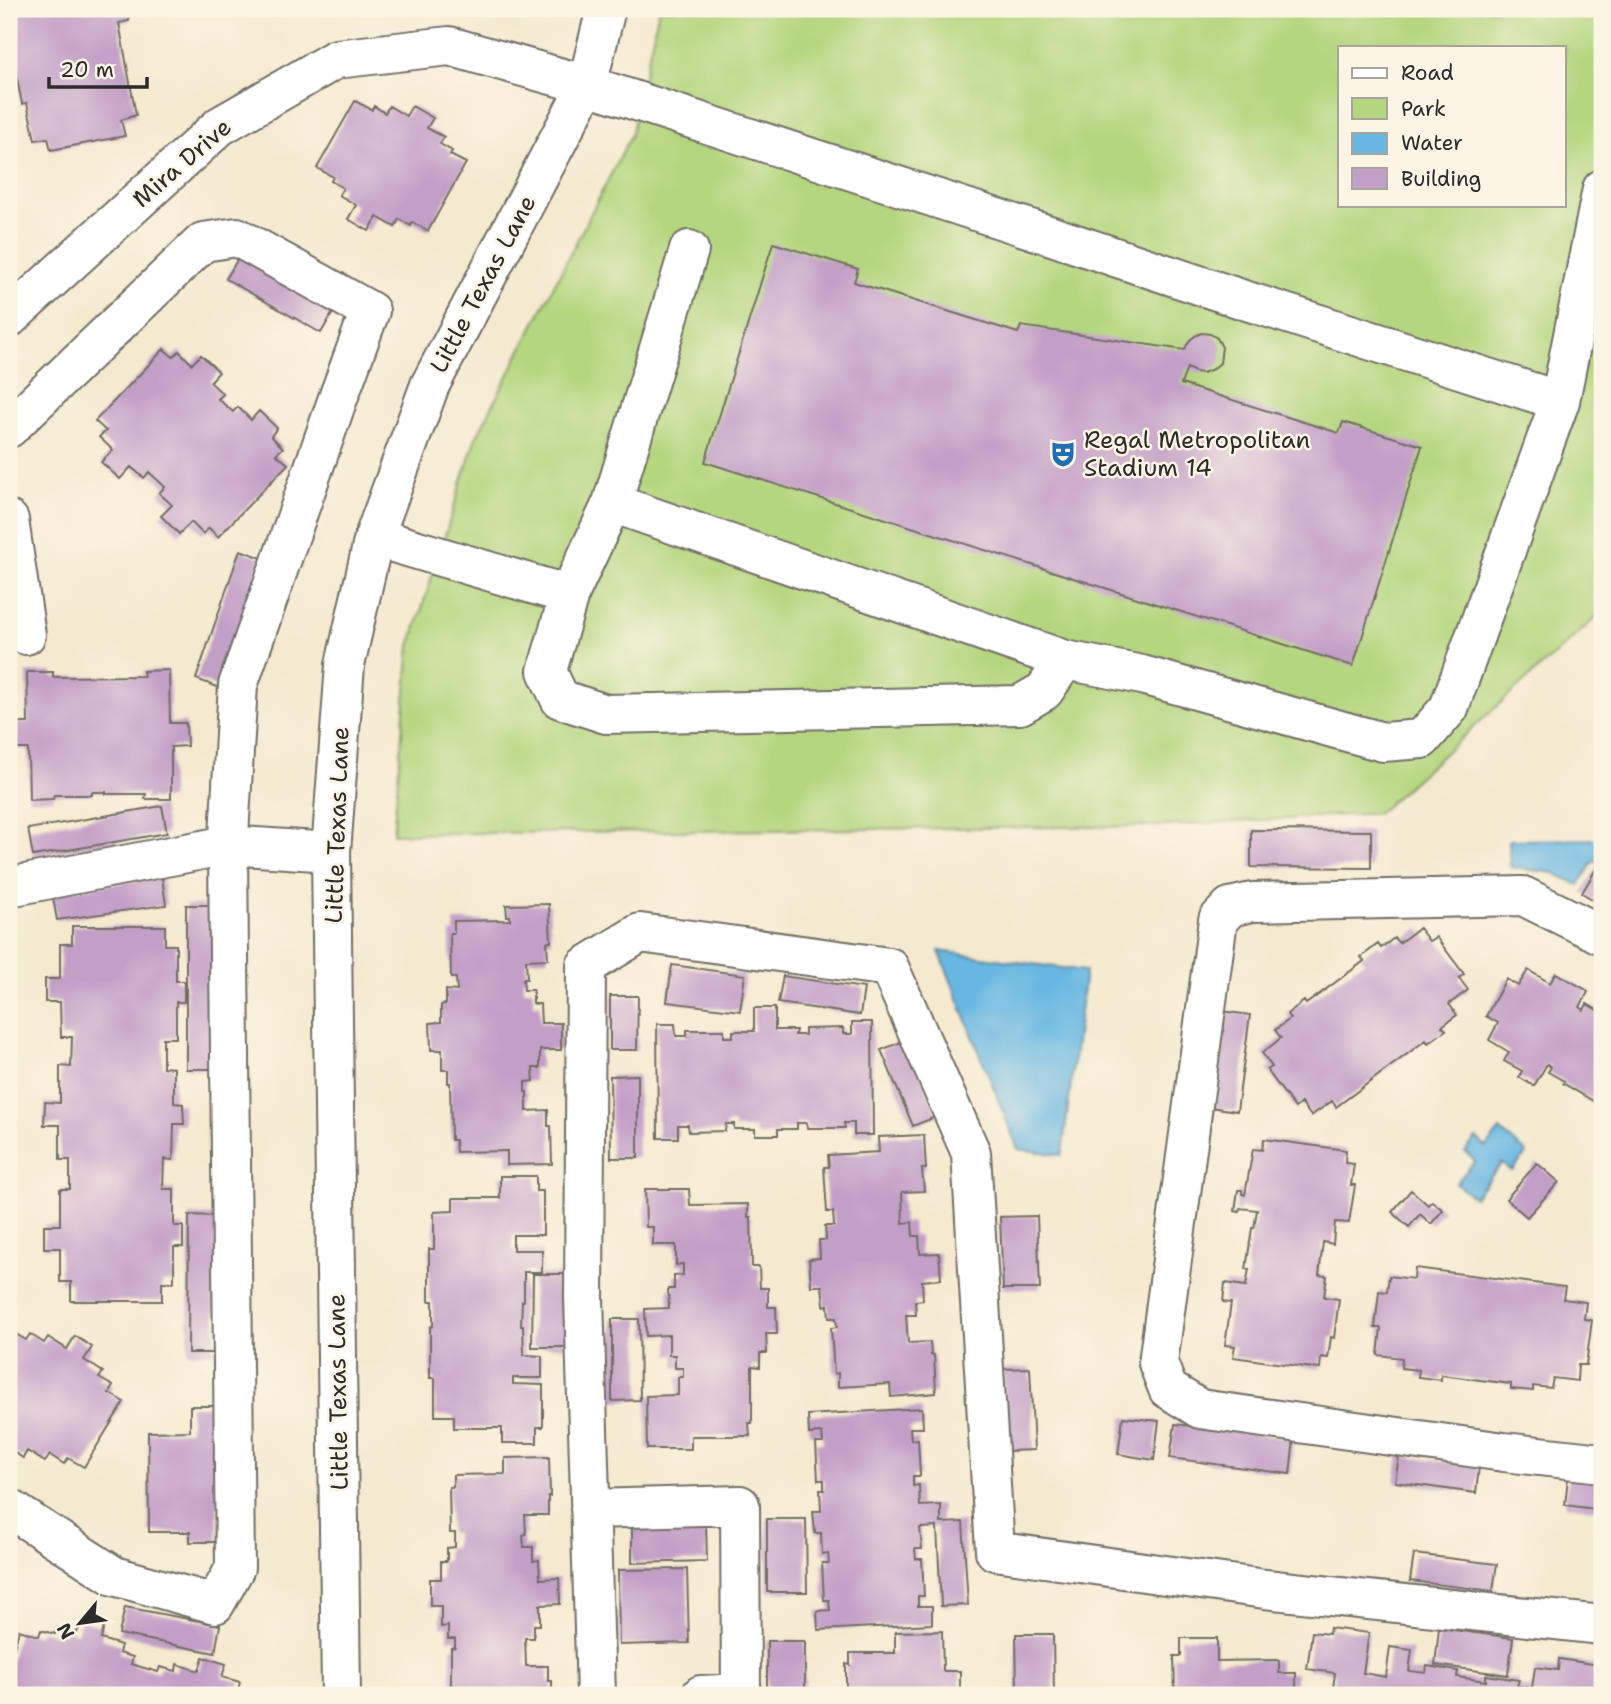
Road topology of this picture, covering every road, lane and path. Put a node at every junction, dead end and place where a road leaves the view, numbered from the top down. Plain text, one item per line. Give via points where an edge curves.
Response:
1 (606, 9) edge
2 (587, 85) junction
3 (1602, 189) edge
4 (689, 250) dead end
5 (9, 318) edge
6 (1560, 401) junction
7 (9, 428) edge
8 (612, 503) junction
9 (9, 520) edge
10 (374, 537) junction
11 (569, 595) junction
12 (26, 635) dead end
13 (1065, 660) junction
14 (228, 845) junction
15 (331, 852) junction
16 (9, 887) edge
17 (1602, 935) edge
18 (1602, 1463) edge
19 (9, 1508) edge
20 (590, 1509) junction
21 (1602, 1625) edge
22 (341, 1695) edge
23 (596, 1695) edge
24 (701, 1695) edge

1 - 2 street, Little Texas Lane
2 - 5 street, Mira Drive via 449,46 336,60 220,126
2 - 6 street, Mira Drive
2 - 10 street, Little Texas Lane via 430,385
3 - 6 street
4 - 8 street
6 - 13 street via 1449,708 1422,739 1383,742 1142,675
7 - 14 street via 203,242 237,237 370,311 238,685
8 - 11 street
8 - 13 street
9 - 12 street
10 - 11 street
10 - 15 street, Little Texas Lane via 345,665
11 - 13 street via 547,671 560,699 606,714 1020,705 1044,691
14 - 15 street
14 - 16 street
14 - 19 street via 235,1568 215,1604 114,1576
15 - 22 street, Little Texas Lane
17 - 18 street via 1523,896 1252,902 1230,907 1218,919 1158,1363 1168,1389 1200,1409
20 - 21 street via 583,1298 586,966 640,933 888,967 971,1153 995,1551 1265,1589
20 - 23 street
20 - 24 street via 740,1504 741,1693

